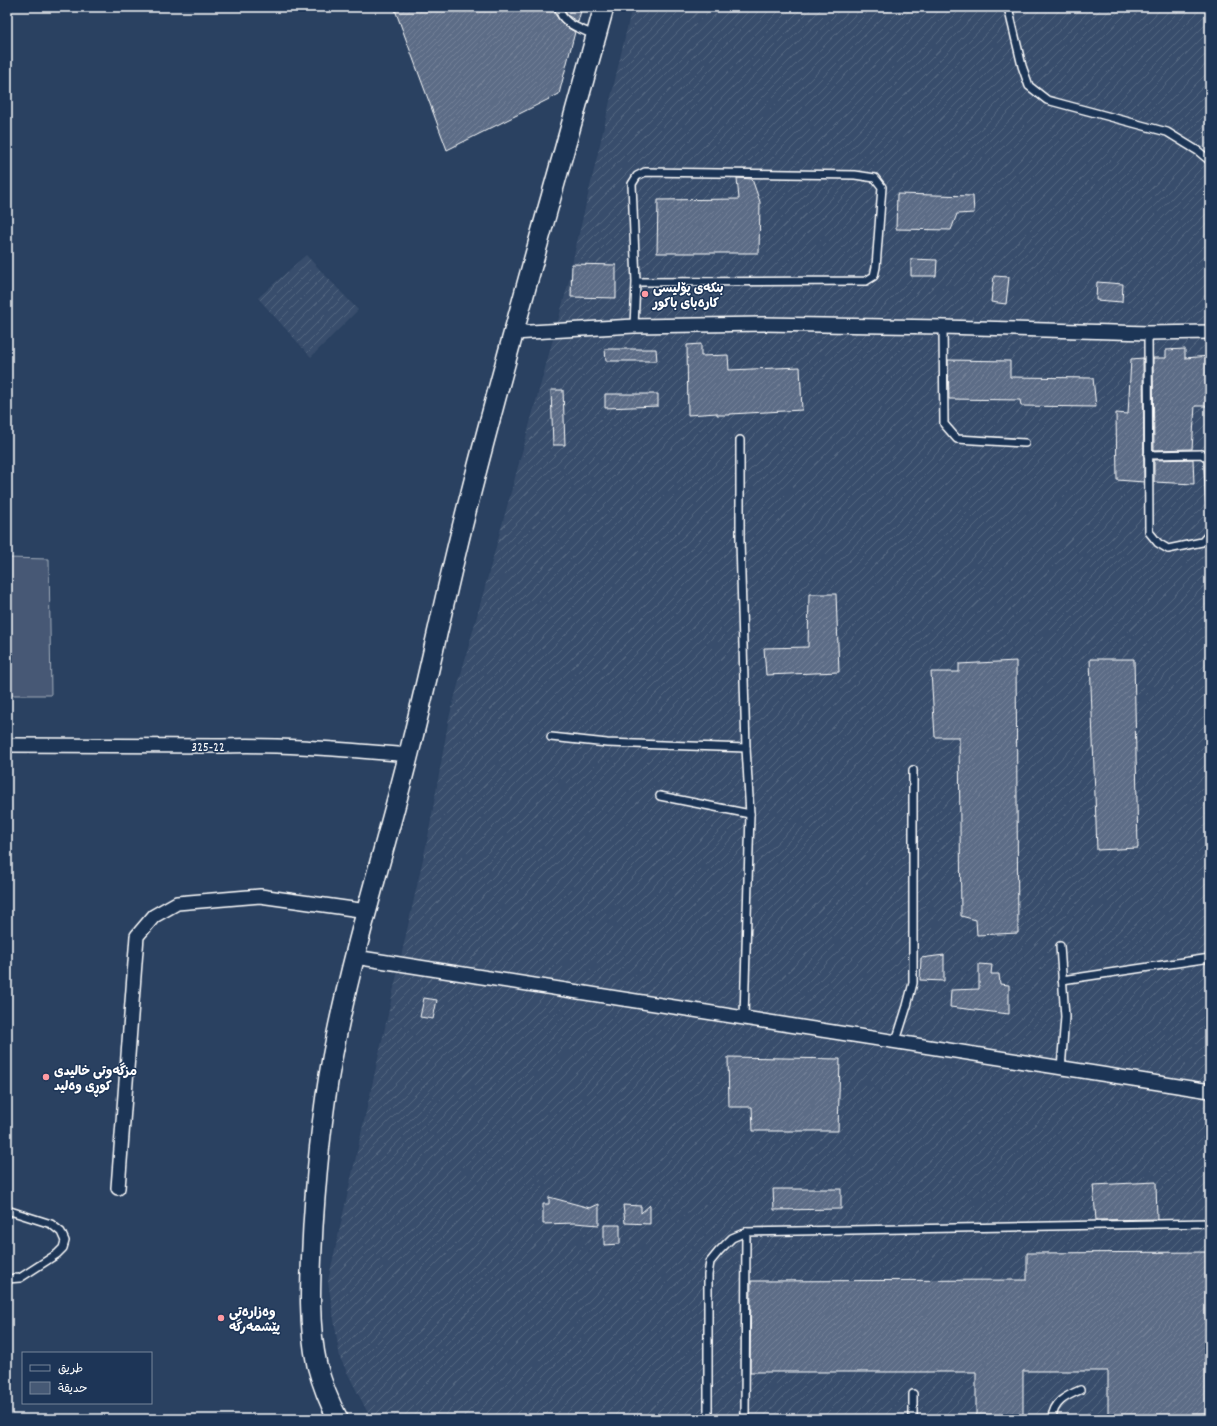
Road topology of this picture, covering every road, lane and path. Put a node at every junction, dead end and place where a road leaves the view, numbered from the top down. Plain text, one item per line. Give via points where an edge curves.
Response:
1 (559, 7) edge
2 (604, 7) edge
3 (1008, 7) edge
4 (596, 36) junction
5 (1210, 161) edge
6 (636, 282) junction
7 (634, 326) junction
8 (943, 327) junction
9 (1210, 332) edge
10 (513, 333) junction
11 (1148, 333) junction
12 (740, 440) dead end
13 (1026, 443) dead end
14 (1148, 455) junction
15 (1210, 500) edge
16 (1210, 533) edge
17 (551, 737) dead end
18 (7, 745) edge
19 (746, 748) junction
20 (409, 755) junction
21 (913, 770) dead end
22 (660, 796) dead end
23 (750, 814) junction
24 (367, 911) junction
25 (1060, 946) dead end
26 (355, 957) junction
27 (1210, 958) edge
28 (1062, 980) junction
29 (744, 1017) junction
30 (896, 1041) junction
31 (1061, 1069) junction
32 (1210, 1091) edge
33 (118, 1188) dead end
34 (7, 1210) edge
35 (1210, 1223) edge
36 (746, 1232) junction
37 (7, 1279) edge
38 (1080, 1390) dead end
39 (913, 1394) dead end
40 (338, 1419) edge
41 (708, 1419) edge
42 (745, 1419) edge
43 (913, 1419) edge
44 (1052, 1419) edge

1 - 4 lane via 562,16 569,23
2 - 4 street
3 - 5 lane via 1029,86 1047,100 1167,132
4 - 10 street
6 - 6 lane via 632,184 637,176 645,172 855,175 875,178 882,187 876,266 874,276 866,281
6 - 7 lane
7 - 8 street via 763,324
7 - 10 street
8 - 11 street
8 - 13 lane via 944,424 957,439
9 - 11 street
10 - 20 street via 458,541
11 - 14 lane
12 - 19 lane
14 - 15 lane via 1205,455 1208,459
14 - 16 lane via 1149,532 1158,543 1168,549 1202,542
17 - 19 lane via 607,743
18 - 20 street, 325-22 via 257,745
19 - 23 lane
20 - 24 street
21 - 30 lane via 913,983
22 - 23 lane
23 - 29 lane
24 - 26 street
24 - 33 street via 260,896 177,903 154,916 137,936
25 - 28 lane
26 - 29 street
26 - 40 street via 335,1040 328,1083 312,1246 313,1344 323,1384
27 - 28 lane
28 - 31 lane via 1065,1017
29 - 30 street
30 - 31 street
31 - 32 street
34 - 37 lane via 51,1224 61,1232 65,1241 57,1254 20,1278
35 - 36 lane
36 - 41 lane via 732,1238 710,1262
36 - 42 lane
38 - 44 lane via 1063,1398 1057,1404
39 - 43 lane

